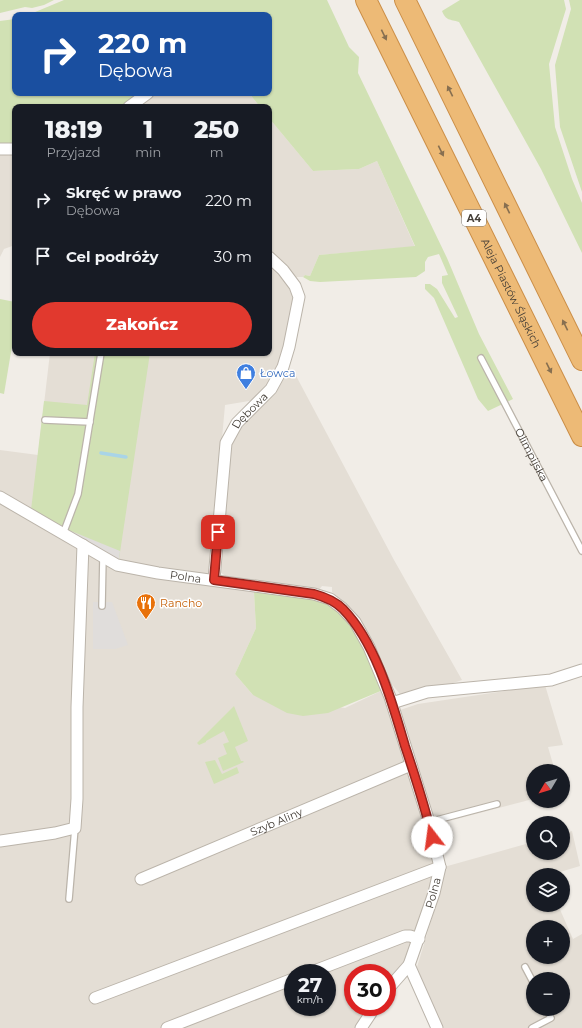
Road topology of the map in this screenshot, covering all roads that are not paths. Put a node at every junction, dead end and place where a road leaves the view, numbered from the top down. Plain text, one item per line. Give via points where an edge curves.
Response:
1 (366, 0) edge
2 (405, 0) edge
3 (144, 96) edge
4 (133, 104) edge
5 (0, 149) edge
6 (12, 149) edge
7 (272, 259) edge
8 (101, 356) edge
9 (481, 358) dead end
10 (582, 360) edge
11 (45, 420) dead end
12 (90, 422) junction
13 (582, 436) edge
14 (0, 497) edge
15 (64, 534) junction
16 (83, 545) junction
17 (582, 551) edge
18 (103, 556) junction
19 (214, 580) junction
20 (102, 606) dead end
21 (582, 670) edge
22 (392, 703) junction
23 (412, 765) junction
24 (497, 804) dead end
25 (429, 822) junction
26 (75, 828) junction
27 (0, 841) edge
28 (440, 867) junction
29 (141, 879) dead end
30 (69, 899) dead end
31 (419, 939) junction
32 (332, 964) edge
33 (409, 965) junction
34 (525, 967) dead end
35 (528, 972) edge
36 (396, 980) edge
37 (284, 982) edge
38 (95, 998) dead end
39 (369, 1016) edge
40 (550, 1016) edge
41 (167, 1028) edge
42 (361, 1028) edge
43 (437, 1028) edge
44 (532, 1028) edge

1 -> 13 highway, Aleja Piastów Śląskich / A4
10 -> 2 highway
3 - 4 street
5 - 6 street
7 - 19 street, Dębowa via 291,281 299,297 283,367 271,389 237,423 226,443
8 - 12 lane
9 - 17 lane, Olimpijska
11 - 12 lane
12 - 15 lane via 78,494
14 - 15 street, Polna
15 - 16 street, Polna
16 - 18 street, Polna
16 - 26 street
18 - 19 street, Polna via 117,565
18 - 20 lane
19 - 22 street, Polna via 330,598 355,622
21 - 22 street via 551,680 427,692
22 - 23 street, Polna
23 - 25 street, Polna
23 - 29 street, Szyb Aliny
24 - 25 lane
25 - 28 street, Polna
26 - 27 street
26 - 30 lane
28 - 31 street, Polna
28 - 38 street
31 - 32 street via 405,936
31 - 33 street, Polna
33 - 36 street
33 - 43 street
34 - 35 lane
37 - 41 street
39 - 42 street
40 - 44 lane via 551,1018

